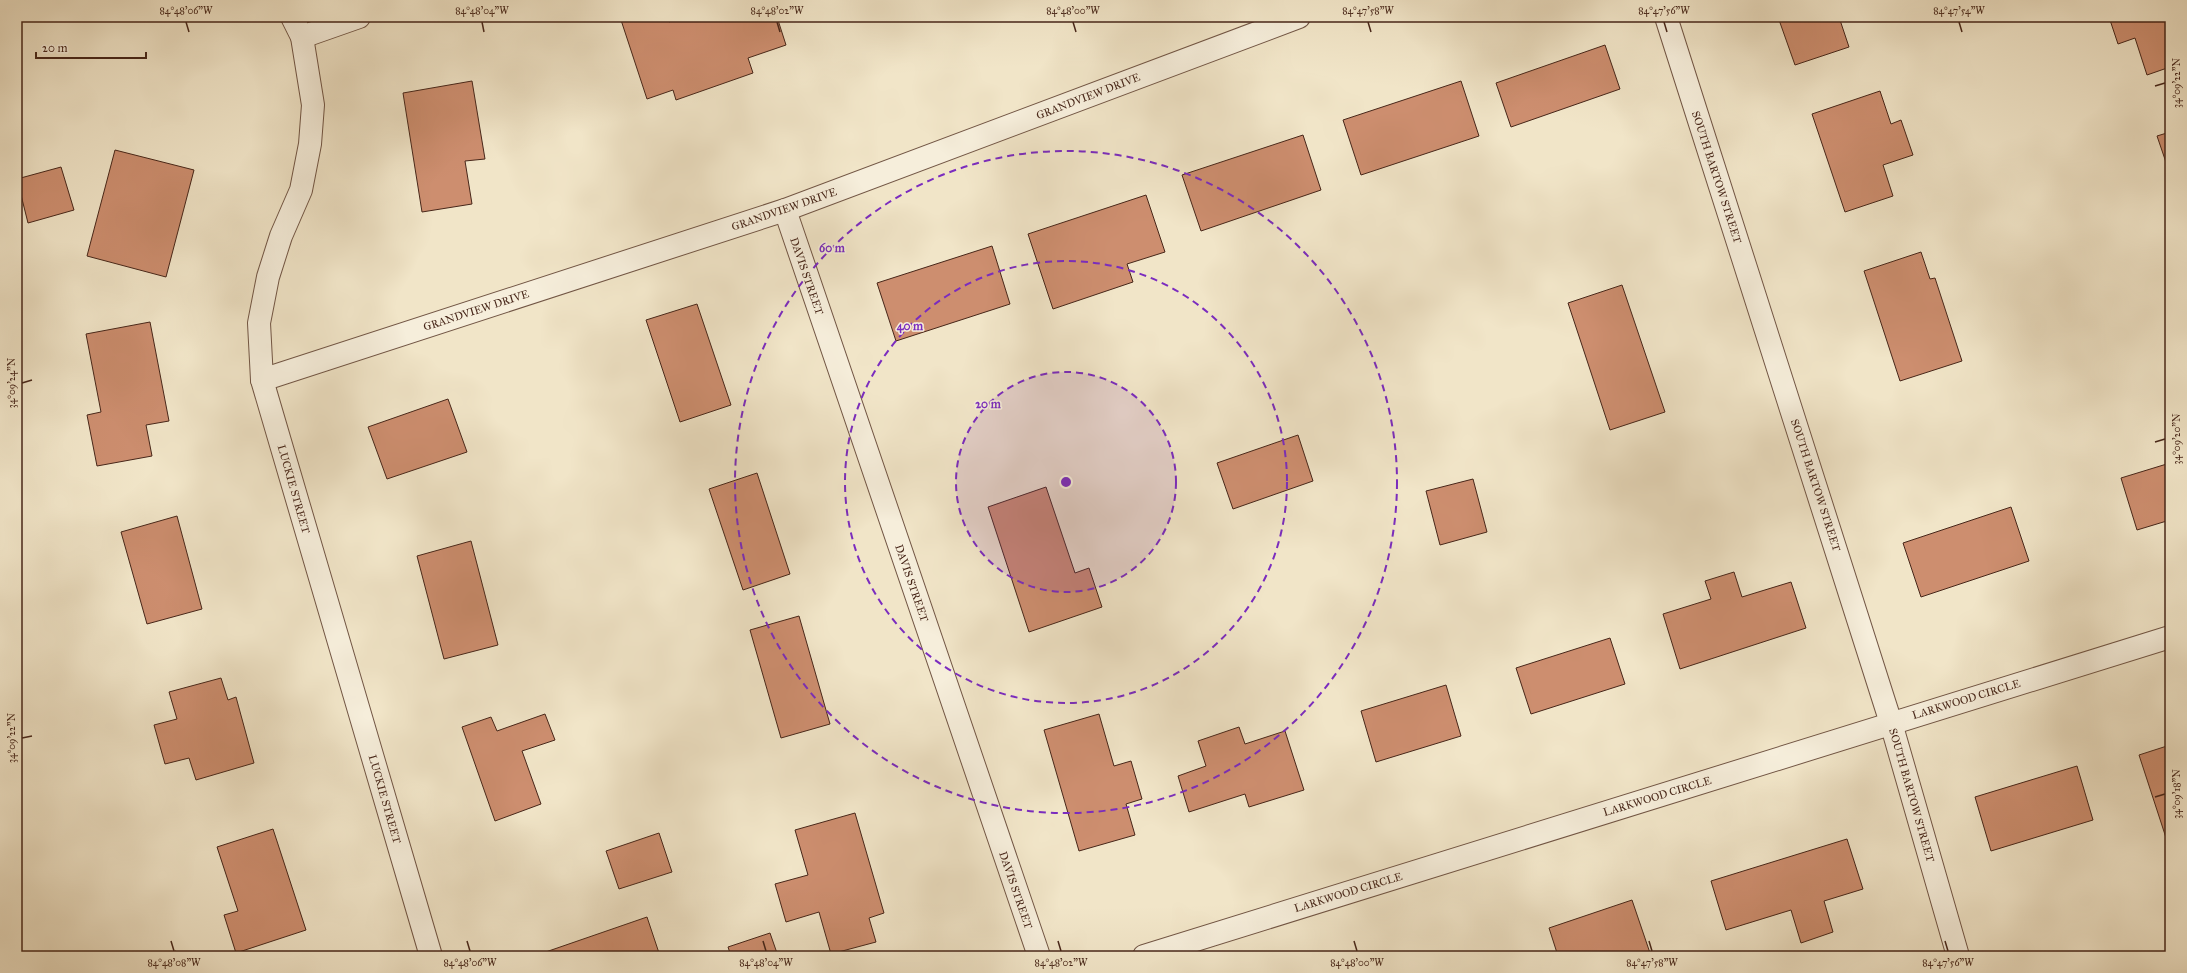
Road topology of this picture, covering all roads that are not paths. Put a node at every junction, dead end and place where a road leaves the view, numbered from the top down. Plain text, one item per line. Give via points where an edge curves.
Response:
1 (292, 17) edge
2 (359, 17) edge
3 (1299, 17) edge
4 (1666, 17) edge
5 (302, 37) junction
6 (785, 210) junction
7 (262, 380) junction
8 (2170, 637) edge
9 (1891, 722) junction
10 (432, 956) edge
11 (1039, 956) edge
12 (1144, 956) edge
13 (1958, 956) edge

1 - 5 street, LUCKIE STREET
2 - 5 street
3 - 6 street, GRANDVIEW DRIVE
4 - 9 street, SOUTH BARTOW STREET
5 - 7 street, LUCKIE STREET via 313,105 310,144 301,190 281,236 268,277 259,323
6 - 7 street, GRANDVIEW DRIVE
6 - 11 street, DAVIS STREET
7 - 10 street, LUCKIE STREET
8 - 9 street, LARKWOOD CIRCLE
9 - 12 street, LARKWOOD CIRCLE
9 - 13 street, SOUTH BARTOW STREET

